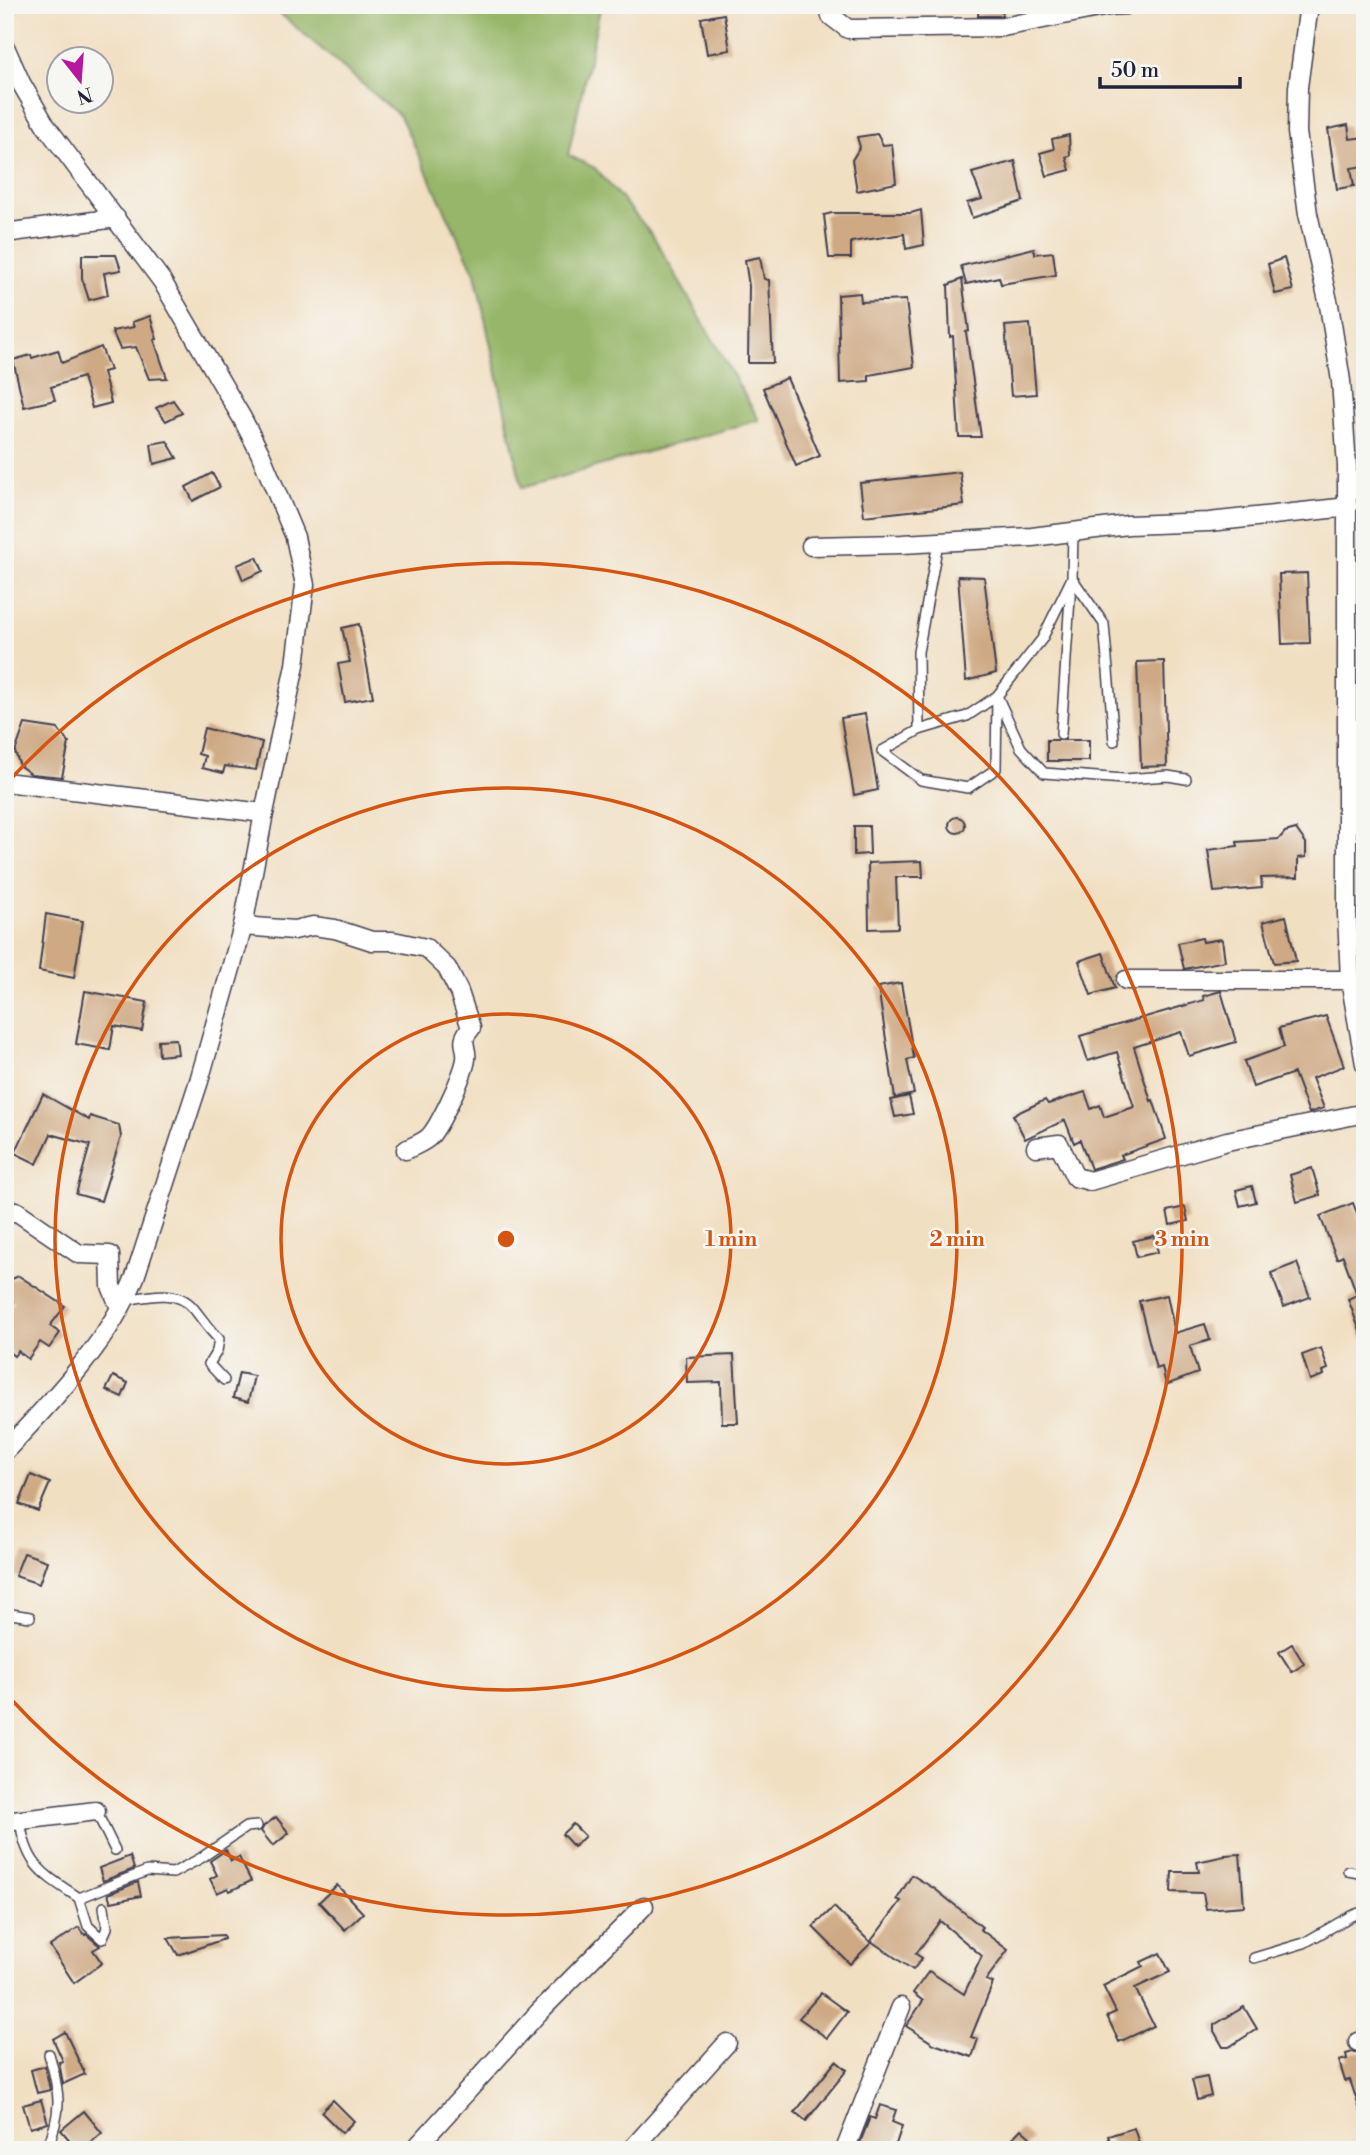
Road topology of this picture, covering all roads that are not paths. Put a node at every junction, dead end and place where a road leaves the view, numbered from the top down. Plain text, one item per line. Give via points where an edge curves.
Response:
1 (828, 5) edge
2 (1126, 5) edge
3 (1309, 5) edge
4 (5, 47) edge
5 (116, 218) junction
6 (5, 233) edge
7 (1348, 507) junction
8 (1073, 533) junction
9 (938, 542) junction
10 (811, 546) dead end
11 (1072, 578) junction
12 (997, 696) junction
13 (1356, 698) edge
14 (919, 730) junction
15 (1061, 734) dead end
16 (1114, 741) dead end
17 (1186, 779) dead end
18 (5, 782) edge
19 (264, 813) junction
20 (243, 926) junction
21 (1126, 980) dead end
22 (1350, 980) junction
23 (1365, 1064) edge
24 (1365, 1113) edge
25 (1036, 1147) dead end
26 (406, 1150) dead end
27 (5, 1214) edge
28 (110, 1255) junction
29 (139, 1264) junction
30 (123, 1304) junction
31 (225, 1381) dead end
32 (5, 1451) edge
33 (5, 1613) edge
34 (30, 1617) dead end
35 (96, 1811) joint
36 (13, 1821) edge
37 (257, 1826) dead end
38 (116, 1850) dead end
39 (1348, 1871) dead end
40 (1365, 1874) edge
41 (79, 1898) junction
42 (644, 1906) dead end
43 (104, 1907) dead end
44 (1365, 1911) edge
45 (1254, 1958) dead end
46 (901, 2007) dead end
47 (727, 2043) dead end
48 (49, 2054) dead end
49 (46, 2150) edge
50 (414, 2150) edge
51 (631, 2150) edge
52 (845, 2150) edge

1 - 2 street via 831,16 848,29 1003,27
3 - 7 street via 1297,132 1341,381
4 - 5 street via 46,126
5 - 6 street
5 - 19 street via 162,281 242,418 285,510 300,555 305,585 299,641
7 - 8 street
7 - 13 street
8 - 9 street
8 - 11 lane
9 - 10 street
9 - 14 lane via 918,652
11 - 12 lane via 1042,639
11 - 15 lane
11 - 16 lane via 1104,624
12 - 14 lane via 967,716
12 - 14 lane via 996,769 968,788 921,780 882,751
12 - 17 lane via 1021,748 1044,773
13 - 22 street via 1347,914
18 - 19 street
19 - 20 street
20 - 26 street via 294,930 313,926 372,941 411,943 426,948 447,968 471,1028 464,1036 467,1057 430,1136
20 - 29 street
21 - 22 street
22 - 23 street
24 - 25 street via 1227,1141 1090,1181 1075,1177 1059,1144
27 - 28 street via 16,1211 79,1254
28 - 29 street
28 - 30 street via 111,1286
29 - 30 street
30 - 31 lane via 156,1294 174,1296 193,1306 219,1339 209,1364
30 - 32 street via 55,1396
33 - 34 lane
35 - 36 street
35 - 38 lane
36 - 41 lane via 34,1863
37 - 41 lane via 246,1827 173,1873 147,1871
39 - 40 lane
41 - 43 lane via 88,1926 102,1939 107,1928
42 - 50 street via 539,2012
44 - 45 lane via 1304,1943
46 - 52 street
47 - 51 street
48 - 49 lane via 59,2092 56,2129

